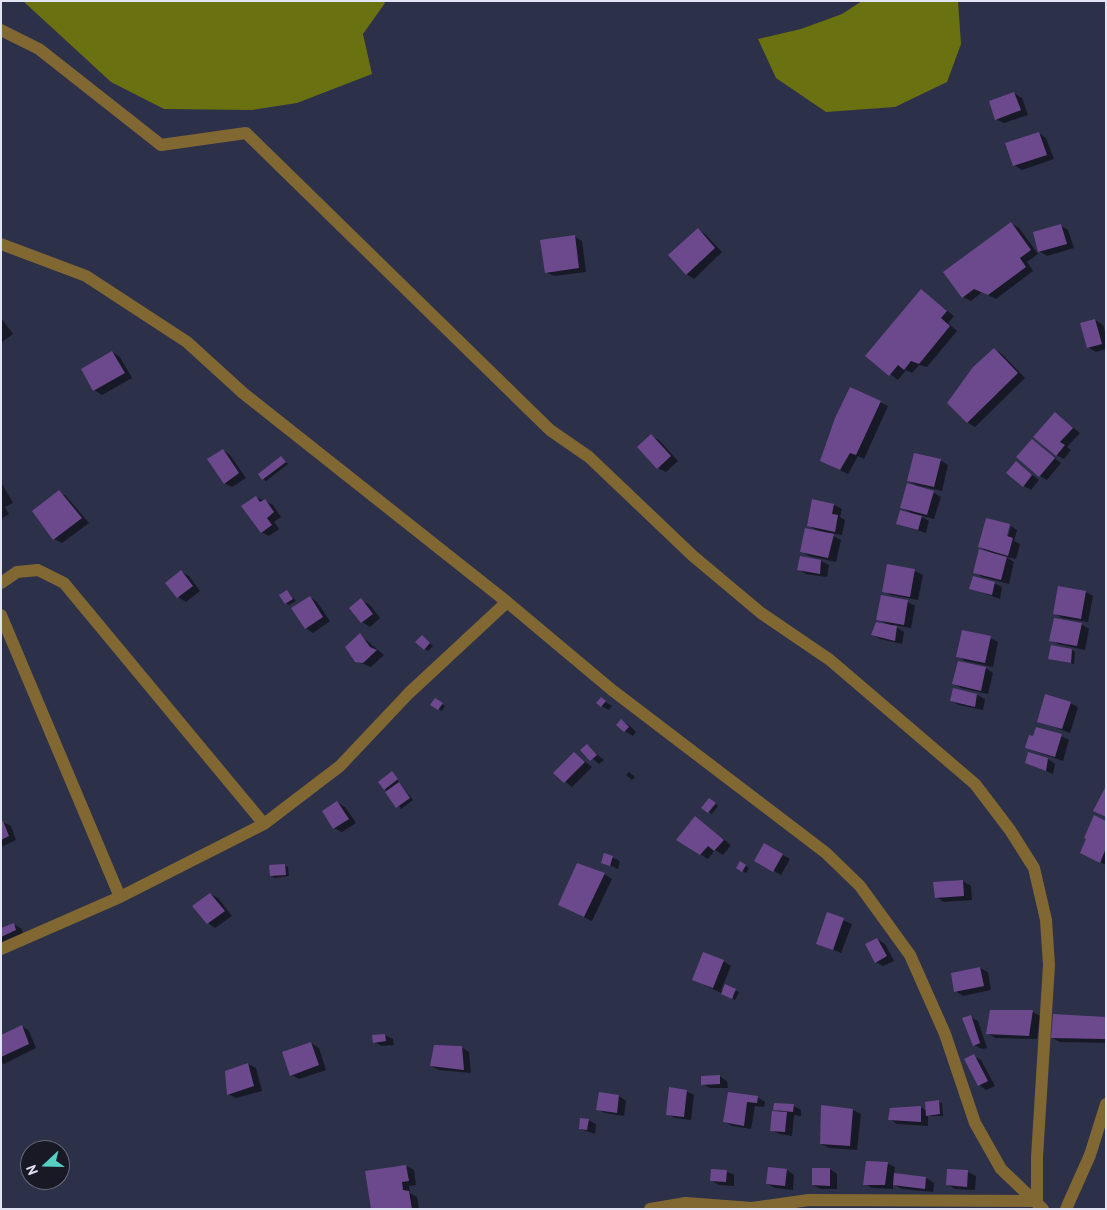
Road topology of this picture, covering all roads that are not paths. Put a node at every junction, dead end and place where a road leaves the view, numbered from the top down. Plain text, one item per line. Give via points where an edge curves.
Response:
1 (1, 30) edge
2 (1, 244) edge
3 (1, 583) edge
4 (507, 602) junction
5 (1, 615) edge
6 (264, 824) junction
7 (120, 898) junction
8 (1, 950) edge
9 (1106, 1104) edge
10 (1040, 1205) edge
11 (650, 1209) edge
12 (1066, 1209) edge

1 - 10 street via 39,49 161,145 246,133 550,430 589,457 693,556 761,613 830,660 976,784 1034,868 1046,920 1049,965 1037,1157
2 - 4 street via 86,276 187,342 243,393
3 - 6 street via 17,572 38,570 64,583
4 - 6 street via 409,693 340,766
4 - 10 street via 612,690 826,854 860,886 910,955 945,1034 975,1123 1001,1169
5 - 7 street
6 - 7 street
7 - 8 street
9 - 12 street via 1090,1155
10 - 11 street via 809,1200 752,1208 686,1203

